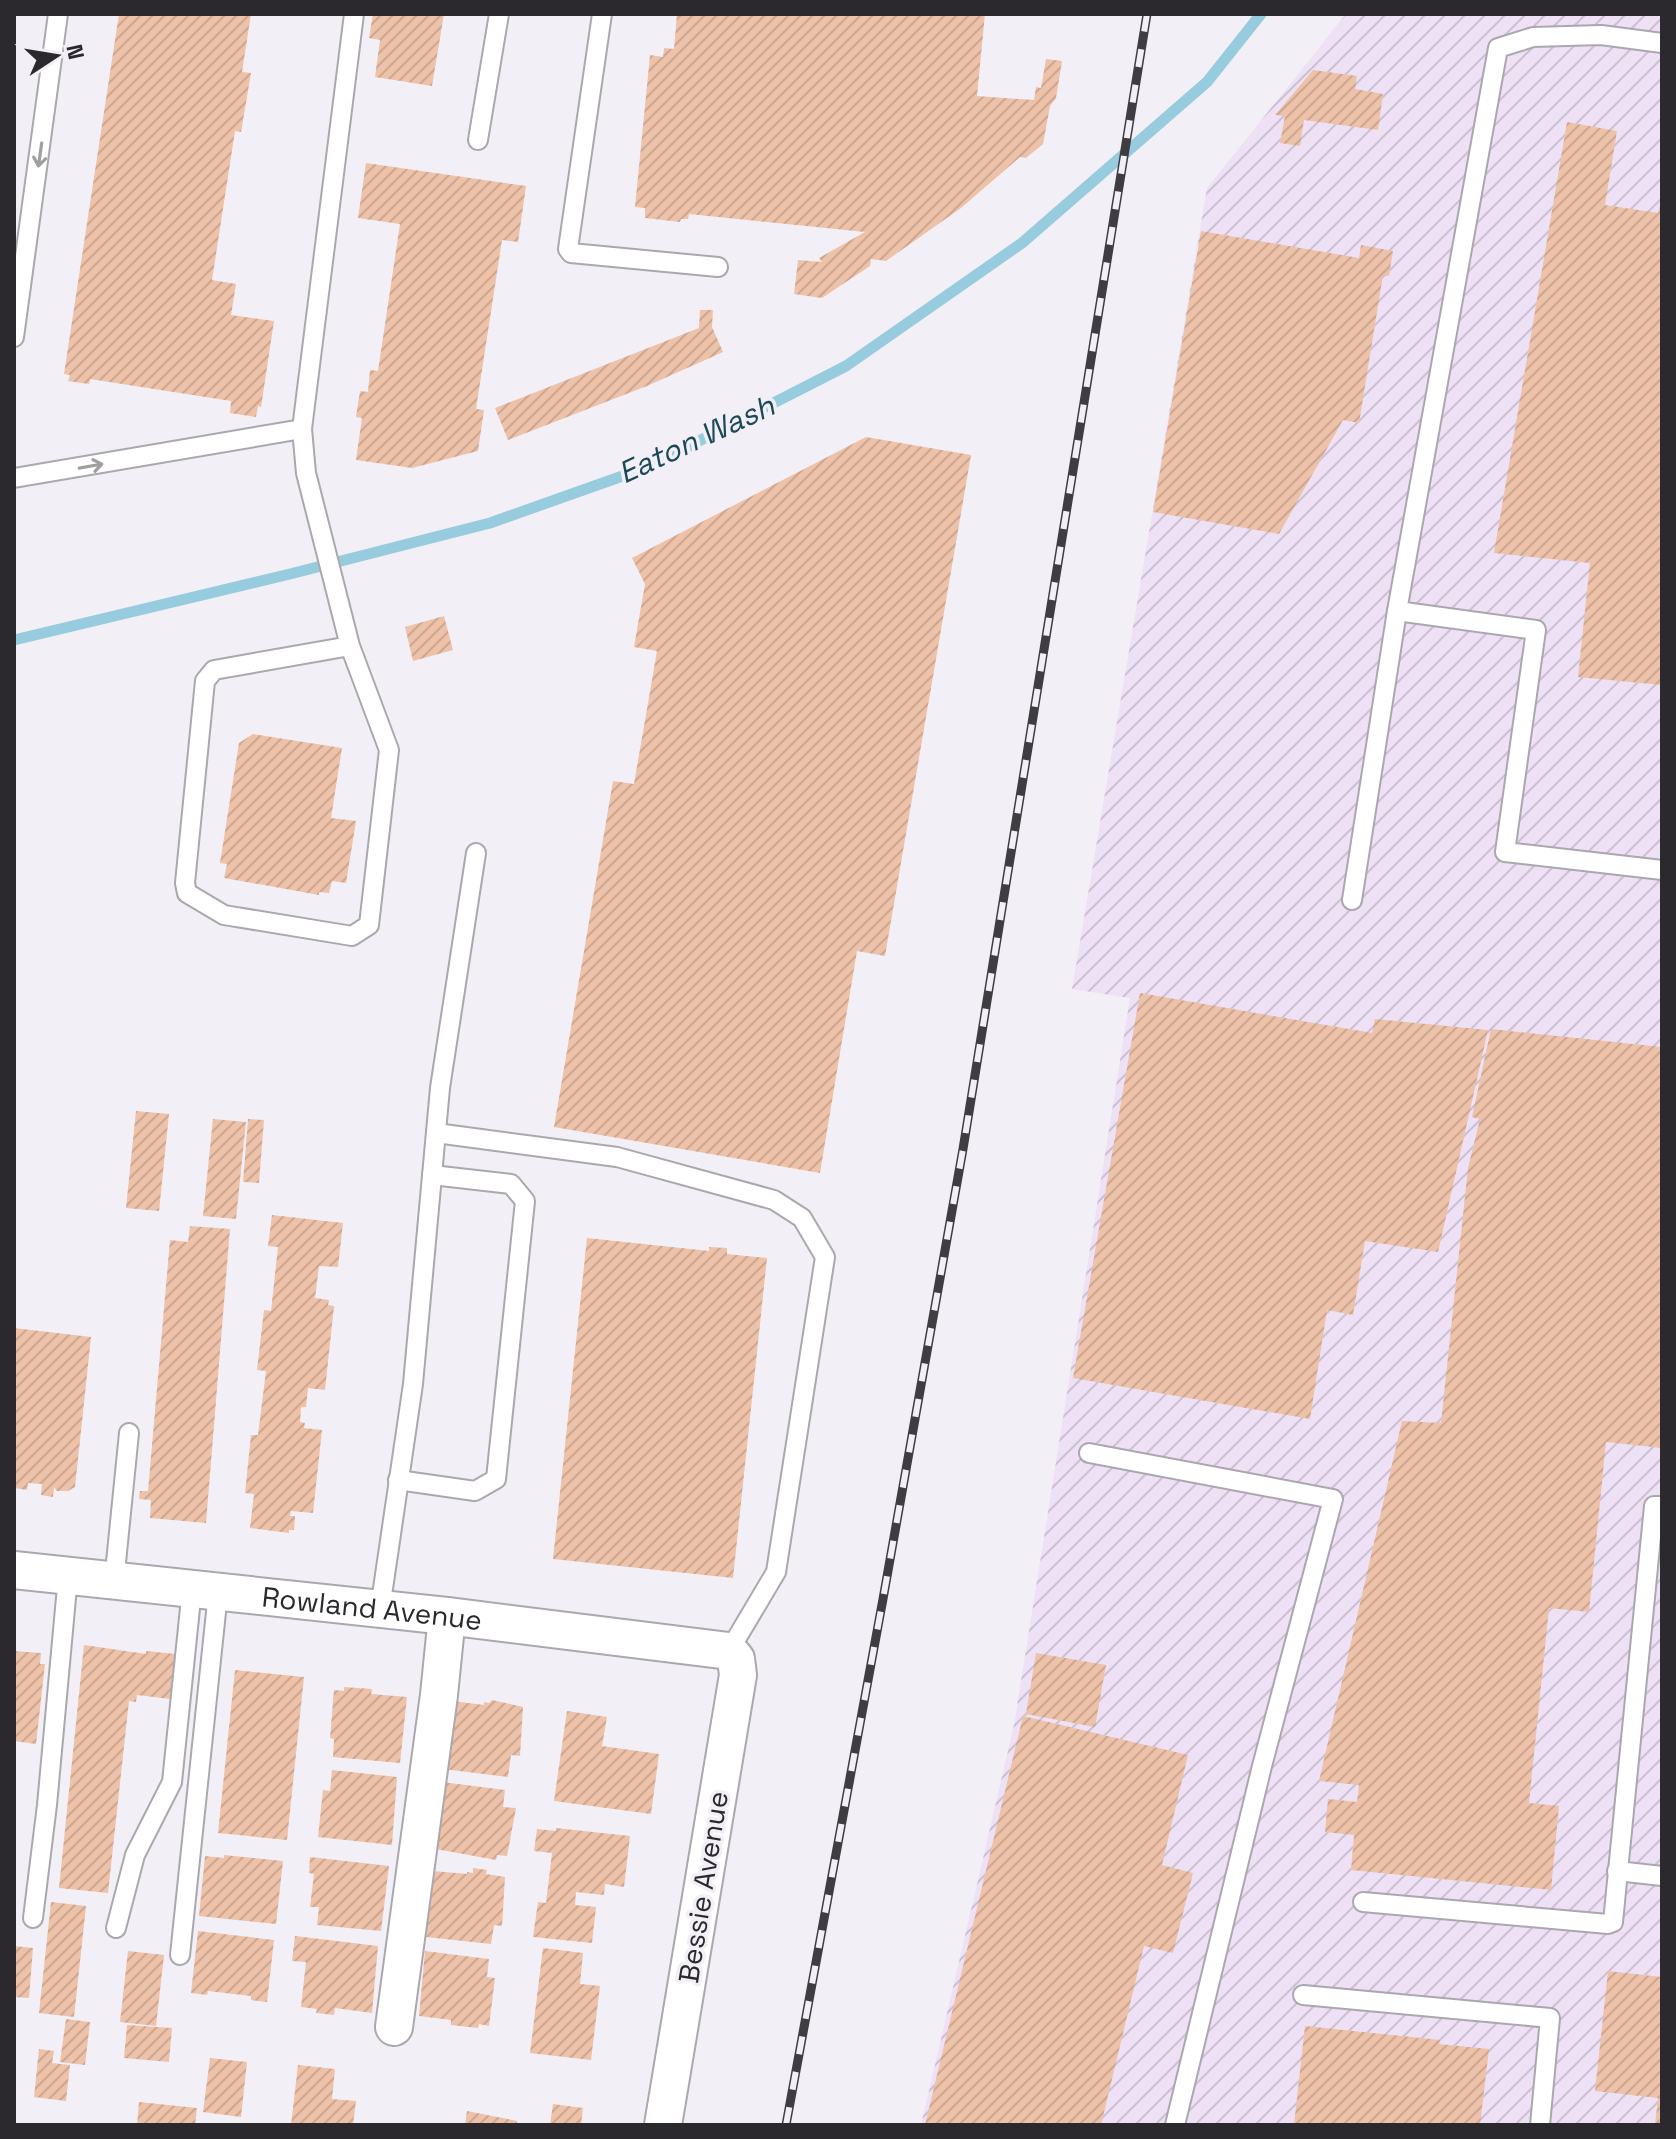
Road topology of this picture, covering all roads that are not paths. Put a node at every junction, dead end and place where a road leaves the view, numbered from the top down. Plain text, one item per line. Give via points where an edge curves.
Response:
1 (58, 14) edge
2 (354, 14) edge
3 (499, 14) edge
4 (602, 14) edge
5 (1662, 43) edge
6 (478, 140) dead end
7 (718, 267) dead end
8 (14, 337) edge
9 (302, 429) junction
10 (14, 478) edge
11 (1397, 611) junction
12 (347, 638) junction
13 (476, 853) dead end
14 (1662, 870) edge
15 (1352, 900) dead end
16 (436, 1133) junction
17 (432, 1175) junction
18 (129, 1433) dead end
19 (1089, 1453) dead end
20 (398, 1480) junction
21 (1662, 1506) edge
22 (14, 1570) edge
23 (68, 1576) junction
24 (114, 1582) junction
25 (205, 1591) junction
26 (380, 1609) junction
27 (447, 1616) junction
28 (729, 1651) junction
29 (1617, 1871) junction
30 (1662, 1876) edge
31 (1363, 1902) dead end
32 (33, 1918) dead end
33 (116, 1928) dead end
34 (180, 1955) dead end
35 (1303, 1995) dead end
36 (394, 2027) dead end
37 (663, 2125) edge
38 (1175, 2125) edge
39 (1540, 2125) edge

1 -> 8 lane
2 - 9 lane
3 - 6 lane
4 - 7 lane via 569,252
5 - 11 lane via 1601,35 1533,37 1498,48
10 -> 9 lane
9 - 12 lane via 306,473
11 - 14 lane via 1536,630 1505,852
11 - 15 lane
12 - 12 lane via 389,750 369,925 352,936 224,915 187,893 185,883 205,681 214,670
13 - 16 lane
16 - 17 lane
16 - 28 lane via 617,1157 774,1200 802,1218 825,1257 776,1572
17 - 20 lane via 413,1384
17 - 20 lane via 511,1184 525,1201 496,1479 475,1491
18 - 24 lane
19 - 38 lane via 1333,1499
20 - 26 lane
21 - 29 lane via 1654,1506
22 - 23 street, Rowland Avenue
23 - 24 street, Rowland Avenue
23 - 32 lane
24 - 25 street, Rowland Avenue
25 - 26 street, Rowland Avenue
25 - 33 lane via 172,1782 135,1855
25 - 34 lane
26 - 27 street, Rowland Avenue
27 - 28 street, Rowland Avenue
27 - 36 street
28 - 37 street, Bessie Avenue via 738,1675
29 - 30 lane
29 - 31 lane via 1611,1924
35 - 39 lane via 1550,2018

